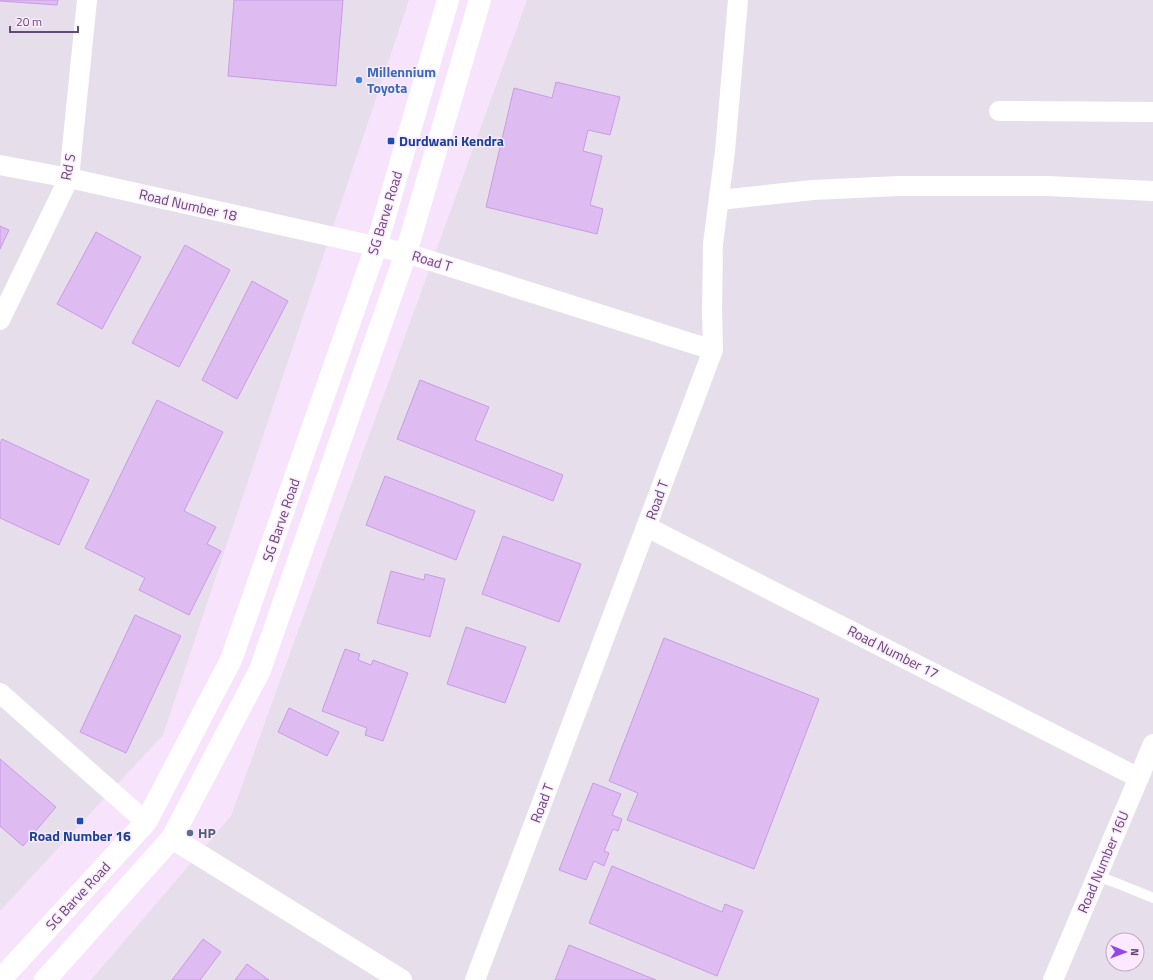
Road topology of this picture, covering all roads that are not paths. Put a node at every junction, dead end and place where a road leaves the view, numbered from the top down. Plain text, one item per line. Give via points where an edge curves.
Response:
1 (88, 0) edge
2 (448, 0) edge
3 (480, 0) edge
4 (738, 0) edge
5 (999, 111) dead end
6 (1153, 112) edge
7 (0, 165) edge
8 (69, 178) junction
9 (1153, 191) edge
10 (719, 200) junction
11 (376, 247) junction
12 (406, 253) junction
13 (0, 320) edge
14 (713, 350) junction
15 (648, 527) junction
16 (0, 693) edge
17 (1153, 744) edge
18 (1139, 778) junction
19 (146, 822) junction
20 (172, 838) junction
21 (1098, 876) junction
22 (1153, 898) edge
23 (0, 980) edge
24 (46, 980) edge
25 (401, 980) edge
26 (475, 980) edge
27 (1053, 980) edge

1 - 8 street, Rd S
2 - 11 main road, SG Barve Road
3 - 12 main road
4 - 10 street
5 - 6 street
7 - 8 street, Road Number 18
8 - 11 street, Road Number 18
8 - 13 street, Rd S
9 - 10 street via 1048,186 898,186 813,190
10 - 14 street via 713,244
11 - 12 street, Road T
11 - 19 main road, SG Barve Road via 231,660
12 - 14 street, Road T
12 - 20 main road via 260,670
14 - 15 street, Road T
15 - 18 street, Road Number 17
15 - 26 street, Road T
16 - 19 street
17 - 18 street, Road Number 16U
18 - 21 street, Road Number 16U
19 - 23 main road, SG Barve Road
20 - 24 main road
20 - 25 main road
21 - 22 lane
21 - 27 street, Road Number 16U

